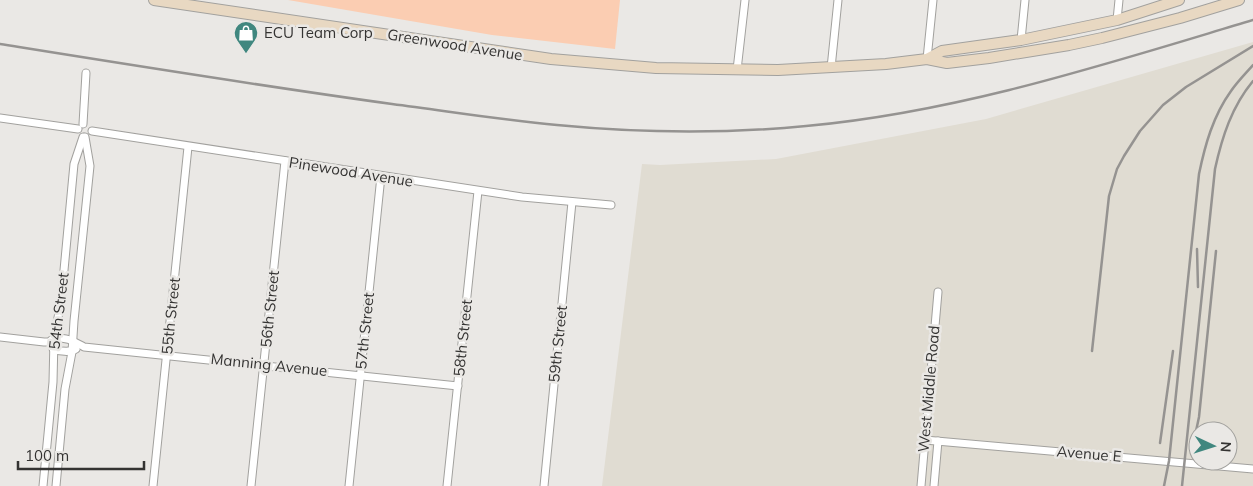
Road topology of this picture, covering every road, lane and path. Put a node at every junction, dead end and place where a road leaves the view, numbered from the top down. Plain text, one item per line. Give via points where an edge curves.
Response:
1 (154, 0) edge
2 (745, 0) edge
3 (838, 0) edge
4 (933, 0) edge
5 (1025, 0) edge
6 (1119, 0) edge
7 (1179, 0) edge
8 (1239, 0) edge
9 (1117, 20) junction
10 (1021, 40) junction
11 (927, 59) junction
12 (831, 68) junction
13 (737, 70) junction
14 (86, 73) dead end
15 (0, 118) edge
16 (81, 126) junction
17 (92, 131) junction
18 (84, 137) junction
19 (188, 147) junction
20 (285, 162) junction
21 (381, 176) junction
22 (478, 191) junction
23 (572, 202) junction
24 (612, 205) dead end
25 (938, 292) dead end
26 (0, 337) edge
27 (51, 340) junction
28 (74, 340) junction
29 (81, 346) junction
30 (54, 350) junction
31 (72, 352) junction
32 (167, 355) junction
33 (264, 365) junction
34 (361, 375) junction
35 (458, 386) junction
36 (925, 440) junction
37 (938, 441) junction
38 (1253, 469) edge
39 (43, 486) edge
40 (56, 486) edge
41 (153, 486) edge
42 (251, 486) edge
43 (349, 486) edge
44 (447, 486) edge
45 (544, 486) edge
46 (921, 486) edge
47 (934, 486) edge

1 - 13 main road, Greenwood Avenue via 524,56 639,67
2 - 13 street
3 - 12 street
4 - 11 street
5 - 10 street
6 - 9 street
7 - 9 main road
8 - 11 main road via 1069,45 947,63
9 - 10 main road
10 - 11 main road via 942,51
11 - 12 main road, Greenwood Avenue
12 - 13 main road, Greenwood Avenue
14 - 16 street
15 - 16 street
16 - 17 street via 89,125
16 - 18 street via 80,134
17 - 18 street
17 - 19 street, Pinewood Avenue
18 - 27 street, 54th Street via 74,164 60,313
18 - 28 street, 54th Street via 90,166
19 - 20 street, Pinewood Avenue
19 - 32 street, 55th Street
20 - 21 street, Pinewood Avenue
20 - 33 street, 56th Street
21 - 22 street, Pinewood Avenue
21 - 34 street, 57th Street
22 - 23 street, Pinewood Avenue
22 - 35 street, 58th Street
23 - 24 street, Pinewood Avenue
23 - 45 street, 59th Street
25 - 36 street, West Middle Road
26 - 27 street
27 - 28 street
27 - 30 street
28 - 29 street
28 - 31 street, 54th Street
29 - 31 street
29 - 32 street, Manning Avenue
30 - 31 street
30 - 39 street, 54th Street
31 - 40 street, 54th Street via 65,389
32 - 33 street, Manning Avenue
32 - 41 street, 55th Street
33 - 34 street, Manning Avenue
33 - 42 street, 56th Street
34 - 35 street, Manning Avenue
34 - 43 street, 57th Street
35 - 44 street, 58th Street
36 - 37 street, Avenue E
36 - 46 street, West Middle Road
37 - 38 street, Avenue E
37 - 47 street, West Middle Road

